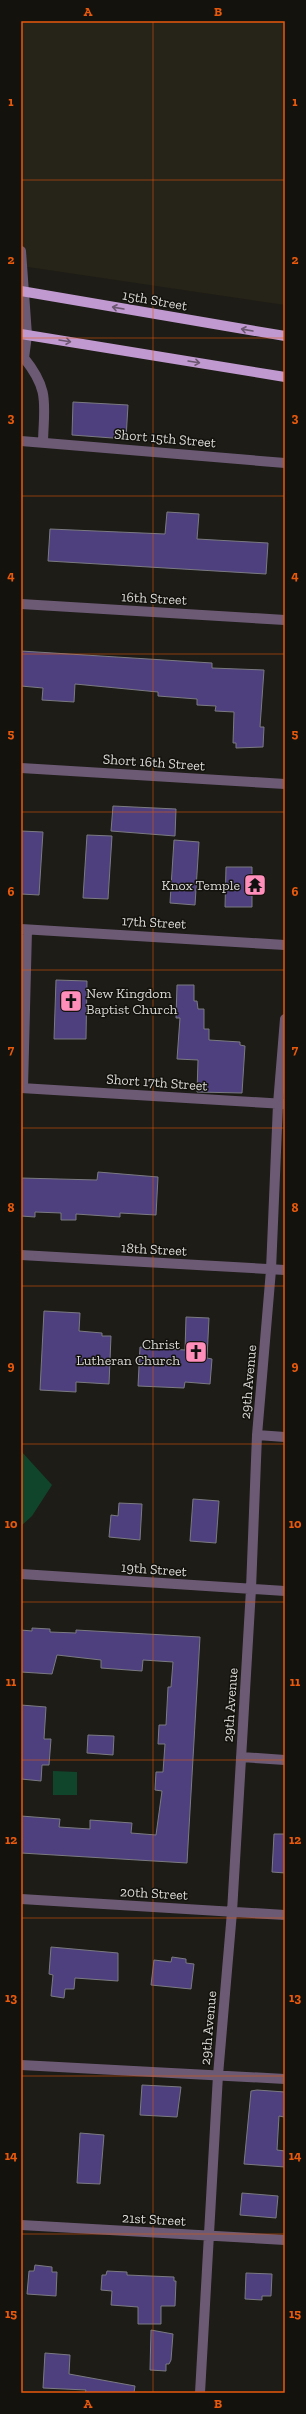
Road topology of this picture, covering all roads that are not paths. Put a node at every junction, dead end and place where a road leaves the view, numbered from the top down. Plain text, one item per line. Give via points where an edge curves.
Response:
1 (21, 251) edge
2 (23, 291) edge
3 (24, 334) edge
4 (285, 336) edge
5 (285, 378) edge
6 (21, 441) edge
7 (43, 442) junction
8 (285, 463) edge
9 (21, 604) edge
10 (285, 620) edge
11 (21, 768) edge
12 (285, 784) edge
13 (24, 930) edge
14 (285, 945) edge
15 (285, 1019) edge
16 (24, 1088) edge
17 (281, 1104) edge
18 (21, 1255) edge
19 (271, 1270) junction
20 (285, 1270) edge
21 (257, 1435) junction
22 (285, 1437) edge
23 (21, 1574) edge
24 (251, 1589) junction
25 (285, 1591) edge
26 (241, 1757) junction
27 (285, 1760) edge
28 (21, 1899) edge
29 (232, 1912) junction
30 (285, 1915) edge
31 (21, 2065) edge
32 (218, 2075) junction
33 (285, 2079) edge
34 (21, 2225) edge
35 (208, 2236) junction
36 (285, 2240) edge
37 (200, 2393) edge

1 - 2 street
2 - 3 street
4 -> 2 main road, 15th Street
3 -> 5 main road
3 - 7 street via 24,358 38,374 44,395
6 - 7 street, Short 15th Street
7 - 8 street, Short 15th Street
9 - 10 street, 16th Street
11 - 12 street, Short 16th Street
13 - 14 street, 17th Street
13 - 16 street
15 - 17 street, 29th Avenue
16 - 17 street, Short 17th Street
17 - 19 street, 29th Avenue
18 - 19 street, 18th Street
19 - 20 street, 18th Street
19 - 21 street, 29th Avenue
21 - 22 street
21 - 24 street, 29th Avenue
23 - 24 street, 19th Street
24 - 25 street, 19th Street
24 - 26 street, 29th Avenue
26 - 27 street
26 - 29 street, 29th Avenue
28 - 29 street, 20th Street
29 - 30 street, 20th Street
29 - 32 street, 29th Avenue
31 - 32 street
32 - 33 street
32 - 35 street, 29th Avenue
34 - 35 street, 21st Street
35 - 36 street, 21st Street
35 - 37 street, 29th Avenue

